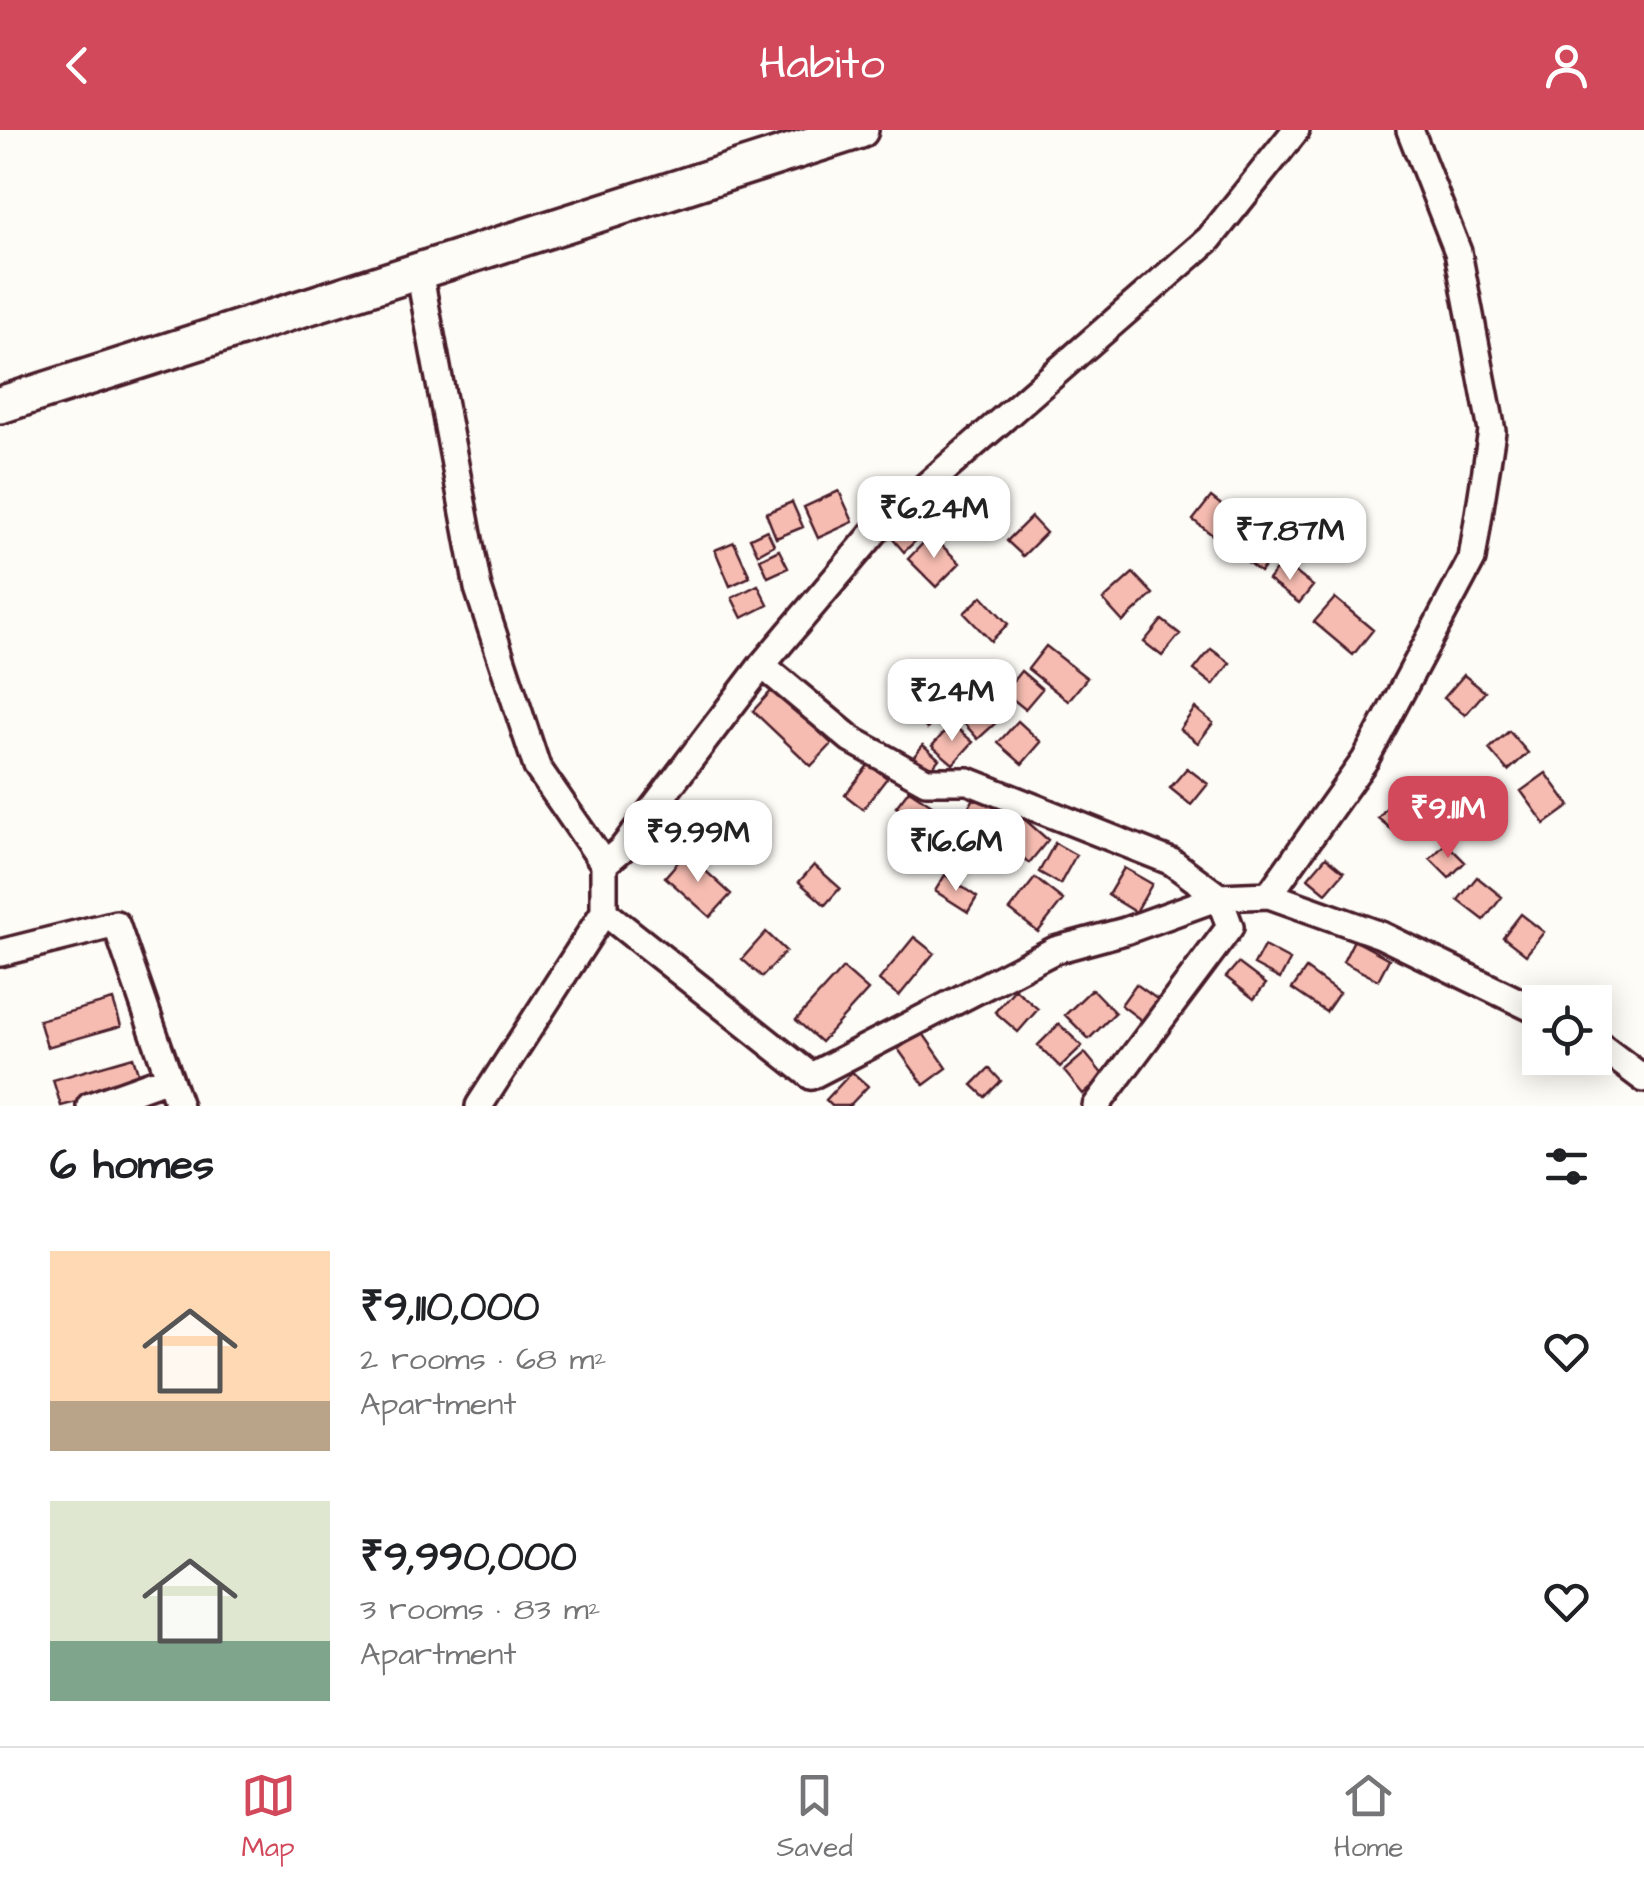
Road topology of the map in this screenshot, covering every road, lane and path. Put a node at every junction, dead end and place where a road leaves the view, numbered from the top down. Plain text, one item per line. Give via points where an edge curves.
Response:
1 (860, 130) edge
2 (1296, 130) edge
3 (1410, 130) edge
4 (420, 270) junction
5 (0, 405) edge
6 (762, 665) junction
7 (604, 864) junction
8 (1269, 895) junction
9 (1219, 897) junction
10 (604, 912) junction
11 (0, 954) edge
12 (1522, 1003) edge
13 (1612, 1055) edge
14 (168, 1078) junction
15 (1644, 1079) edge
16 (90, 1106) edge
17 (179, 1106) edge
18 (480, 1106) edge
19 (1096, 1106) edge

1 - 4 street
2 - 6 street via 1208,240 878,528
3 - 8 street via 1458,252 1492,431 1472,559 1365,760
4 - 5 street
4 - 7 street via 478,588 537,767
6 - 7 street
6 - 9 street via 852,740 926,780 968,781 1172,862
7 - 10 street
8 - 9 street
8 - 12 street via 1380,935
9 - 10 street via 1055,950 812,1076
9 - 19 street via 1230,927
10 - 18 street
11 - 14 street via 116,924
13 - 15 street
14 - 16 street
14 - 17 street

